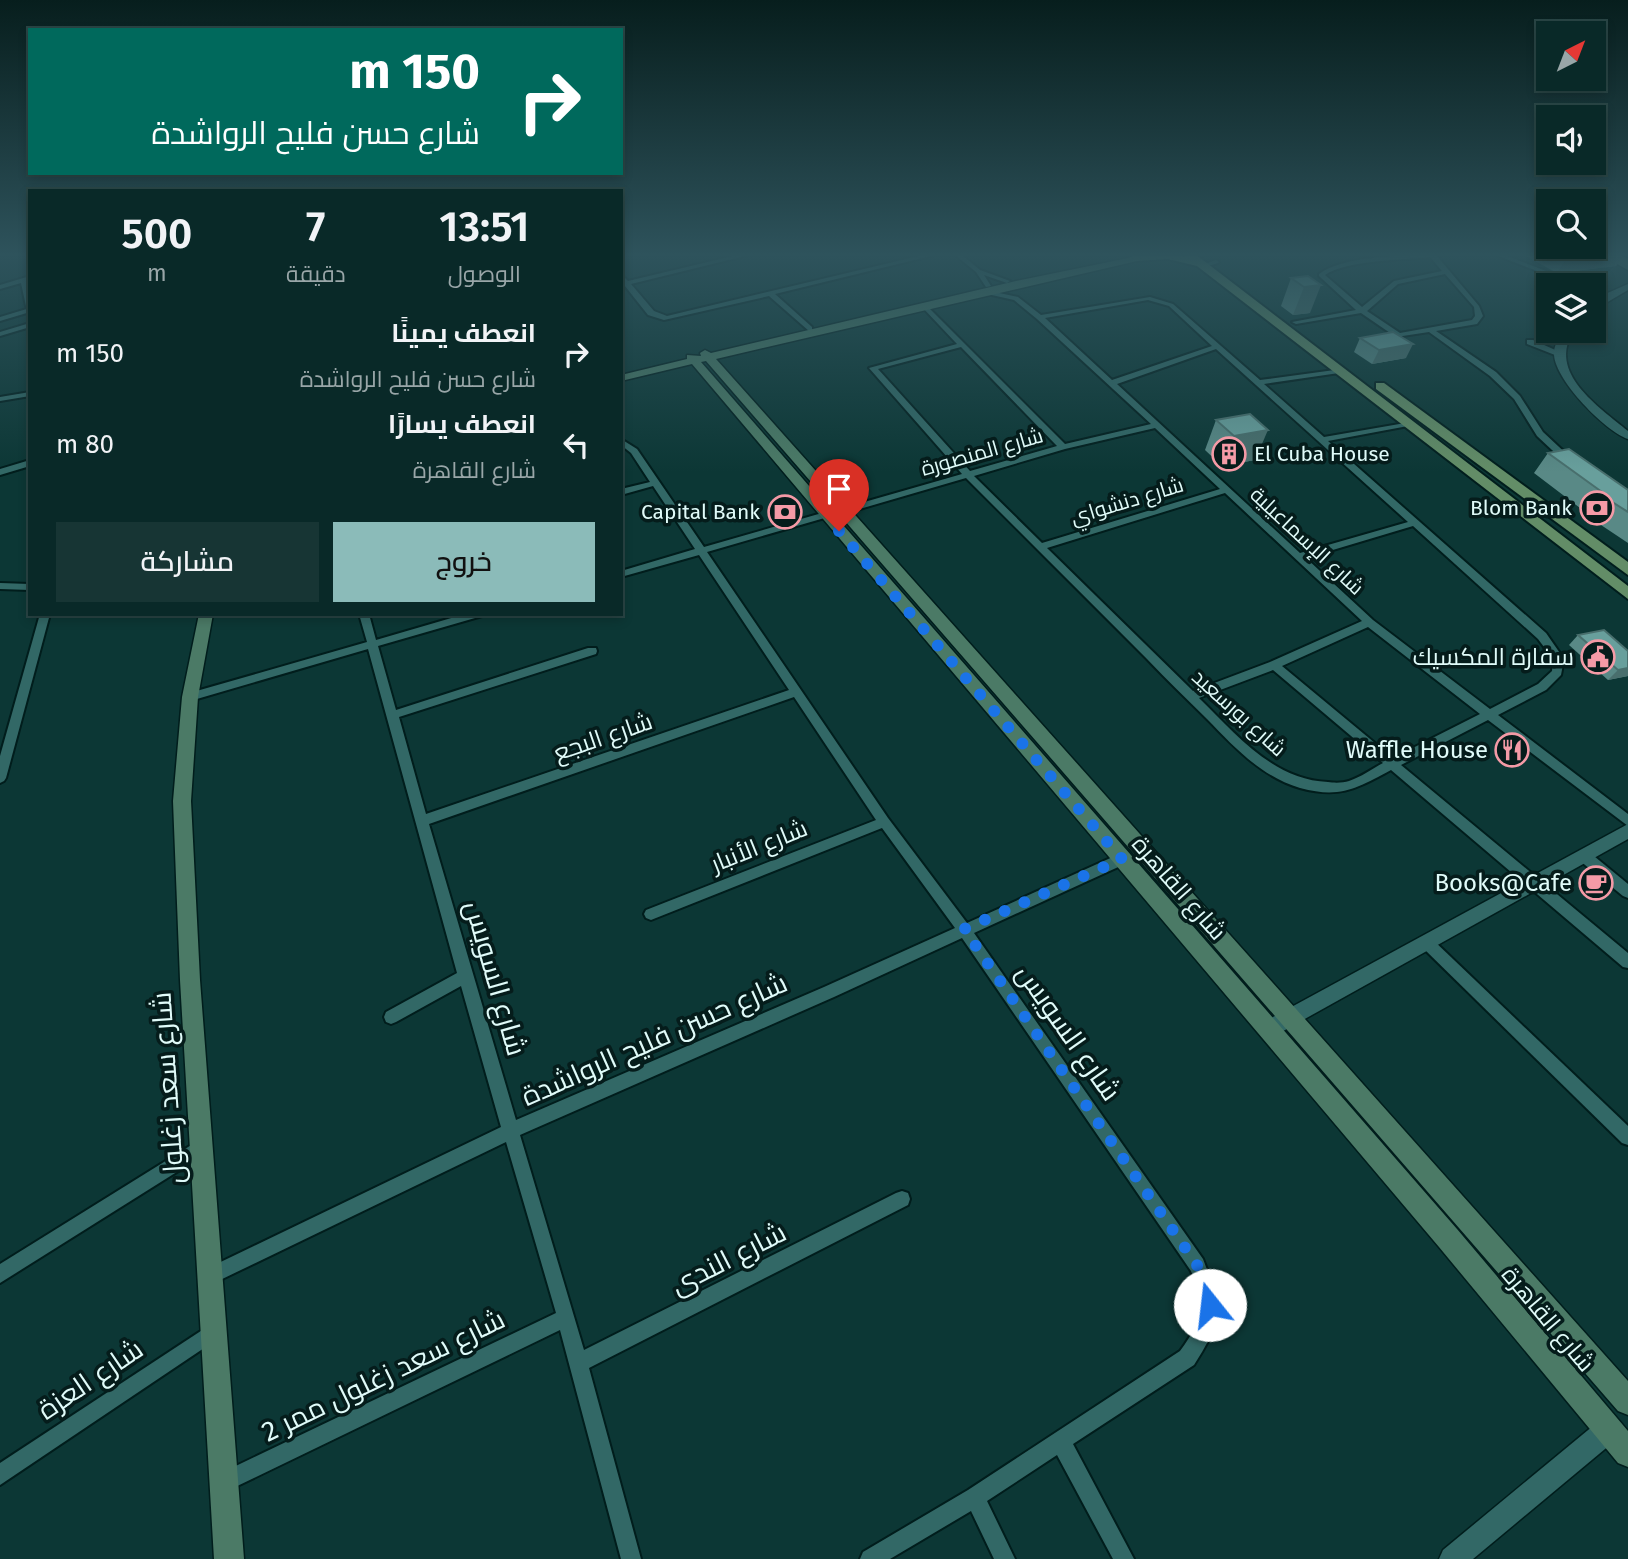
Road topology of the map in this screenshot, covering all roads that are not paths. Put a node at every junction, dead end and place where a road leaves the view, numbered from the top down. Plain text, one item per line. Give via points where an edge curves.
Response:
1 (24, 327) edge
2 (807, 327) edge
3 (819, 327) edge
4 (839, 327) edge
5 (944, 327) edge
6 (1050, 327) edge
7 (1195, 327) edge
8 (1288, 327) edge
9 (1302, 327) edge
10 (1386, 327) edge
11 (1455, 327) edge
12 (809, 329) junction
13 (1432, 331) junction
14 (0, 334) edge
15 (772, 342) junction
16 (1530, 342) dead end
17 (1563, 343) edge
18 (961, 345) junction
19 (1217, 346) junction
20 (1558, 353) junction
21 (700, 357) junction
22 (1339, 371) junction
23 (623, 373) edge
24 (641, 373) junction
25 (623, 378) edge
26 (1260, 382) junction
27 (1111, 383) junction
28 (725, 385) junction
29 (28, 394) edge
30 (0, 399) edge
31 (1408, 424) junction
32 (1157, 425) junction
33 (1628, 436) edge
34 (1324, 439) junction
35 (623, 443) edge
36 (1063, 447) junction
37 (28, 464) edge
38 (1577, 467) edge
39 (0, 472) edge
40 (967, 474) junction
41 (655, 483) junction
42 (1226, 490) junction
43 (623, 491) edge
44 (834, 513) junction
45 (1415, 523) junction
46 (1040, 547) junction
47 (700, 551) junction
48 (1297, 557) junction
49 (1628, 570) edge
50 (623, 572) edge
51 (0, 586) edge
52 (28, 587) edge
53 (1628, 594) edge
54 (44, 616) edge
55 (206, 616) edge
56 (365, 616) edge
57 (471, 616) edge
58 (1369, 622) junction
59 (371, 645) junction
60 (592, 651) dead end
61 (1274, 665) junction
62 (797, 692) junction
63 (190, 697) junction
64 (1190, 697) junction
65 (393, 715) junction
66 (1489, 715) junction
67 (3, 752) edge
68 (1395, 765) junction
69 (0, 778) edge
70 (422, 821) junction
71 (1628, 821) edge
72 (884, 822) junction
73 (1628, 831) edge
74 (1584, 856) junction
75 (1122, 859) junction
76 (1536, 883) junction
77 (1628, 892) edge
78 (651, 914) dead end
79 (964, 929) junction
80 (1427, 943) junction
81 (1628, 962) edge
82 (465, 976) junction
83 (391, 1017) dead end
84 (1290, 1018) junction
85 (1269, 1029) junction
86 (512, 1130) junction
87 (1628, 1137) edge
88 (201, 1147) junction
89 (902, 1199) dead end
90 (0, 1274) edge
91 (210, 1276) junction
92 (566, 1318) junction
93 (213, 1332) junction
94 (578, 1364) junction
95 (1628, 1401) edge
96 (1608, 1430) junction
97 (1061, 1442) junction
98 (1628, 1453) edge
99 (0, 1475) edge
100 (224, 1482) junction
101 (975, 1497) junction
102 (229, 1559) edge
103 (631, 1559) edge
104 (870, 1559) edge
105 (1005, 1559) edge
106 (1124, 1559) edge
107 (1452, 1559) edge

1 - 14 street
2 - 12 street
3 - 12 main road
4 - 15 main road
5 - 18 street, شارع المنصورة
6 - 27 street, شارع الإسماعيلية
7 - 19 street, شارع بورسعيد
8 - 22 main road
9 - 49 main road
10 - 13 street via 1399,335
11 - 13 street
12 - 21 main road
13 - 38 street via 1493,374 1517,398 1540,434
15 - 21 main road
15 - 28 main road via 738,358
16 - 20 street
17 - 20 street
18 - 36 street, شارع المنصورة
18 - 40 street, شارع بورسعيد via 873,368
19 - 26 street, شارع بورسعيد
19 - 27 street
20 - 33 street via 1569,379
21 - 23 main road
21 - 24 main road
21 - 28 main road, شارع القاهرة
22 - 26 street
22 - 31 main road
24 - 25 main road
24 - 28 main road via 681,373
26 - 34 street, شارع بورسعيد
27 - 32 street, شارع الإسماعيلية
28 - 44 main road, شارع القاهرة
29 - 30 street
31 - 34 street
31 - 53 main road
32 - 36 street
32 - 42 street, شارع الإسماعيلية
34 - 45 street, شارع بورسعيد
35 - 41 street, شارع السويس
36 - 40 street, شارع المنصورة
37 - 39 street
40 - 44 street, شارع المنصورة
40 - 46 street, شارع بورسعيد
41 - 43 street
41 - 47 street, شارع السويس
42 - 46 street, شارع دنشواي
42 - 48 street, شارع الإسماعيلية
44 - 47 street, شارع المنصورة
44 - 75 main road, شارع القاهرة
44 - 84 main road, شارع القاهرة
45 - 48 street
45 - 66 street, شارع بورسعيد via 1542,636 1559,659 1558,672 1542,687
46 - 64 street, شارع بورسعيد
47 - 50 street, شارع المنصورة
47 - 62 street, شارع السويس
48 - 58 street, شارع الإسماعيلية
51 - 52 street
54 - 67 street
55 - 63 main road, شارع سعد زغلول
56 - 59 street, شارع السويس
57 - 59 street
58 - 61 street, شارع الإسماعيلية
58 - 66 street
59 - 63 street
59 - 65 street, شارع السويس
60 - 65 street
61 - 64 street, شارع الإسماعيلية
61 - 68 street
62 - 70 street, شارع البجع
62 - 72 street, شارع السويس
63 - 88 main road, شارع سعد زغلول via 182,801
64 - 68 street, شارع بورسعيد via 1254,758 1302,785 1324,790 1350,786
65 - 70 street, شارع السويس
66 - 68 street, شارع بورسعيد
66 - 71 street
67 - 69 street
68 - 76 street
70 - 82 street, شارع السويس
72 - 78 street, شارع الأنبار
72 - 79 street, شارع السويس
73 - 74 street
74 - 76 street
74 - 77 street
75 - 79 street, شارع حسن فليح الرواشدة
75 - 85 main road, شارع القاهرة
76 - 80 street
76 - 81 street
79 - 86 street, شارع حسن فليح الرواشدة
79 - 97 street, شارع السويس via 1197,1265 1208,1290 1208,1324 1187,1357
80 - 84 street
80 - 87 street
82 - 83 street
82 - 86 street, شارع السويس
84 - 85 street
84 - 95 main road, شارع القاهرة
85 - 96 main road, شارع القاهرة
86 - 91 street, شارع حسن فليح الرواشدة
86 - 92 street, شارع السويس
88 - 90 street
88 - 91 main road, شارع سعد زغلول
89 - 94 street, شارع الندى
91 - 93 main road, شارع سعد زغلول
92 - 94 street, شارع السويس
92 - 100 street, شارع سعد زغلول ممر 2
93 - 99 street, شارع العزة
93 - 100 main road, شارع سعد زغلول
94 - 103 street, شارع السويس
96 - 98 main road, شارع القاهرة
96 - 107 street
97 - 101 street, شارع السويس
97 - 106 street
100 - 102 main road, شارع سعد زغلول
101 - 104 street, شارع السويس
101 - 105 street

